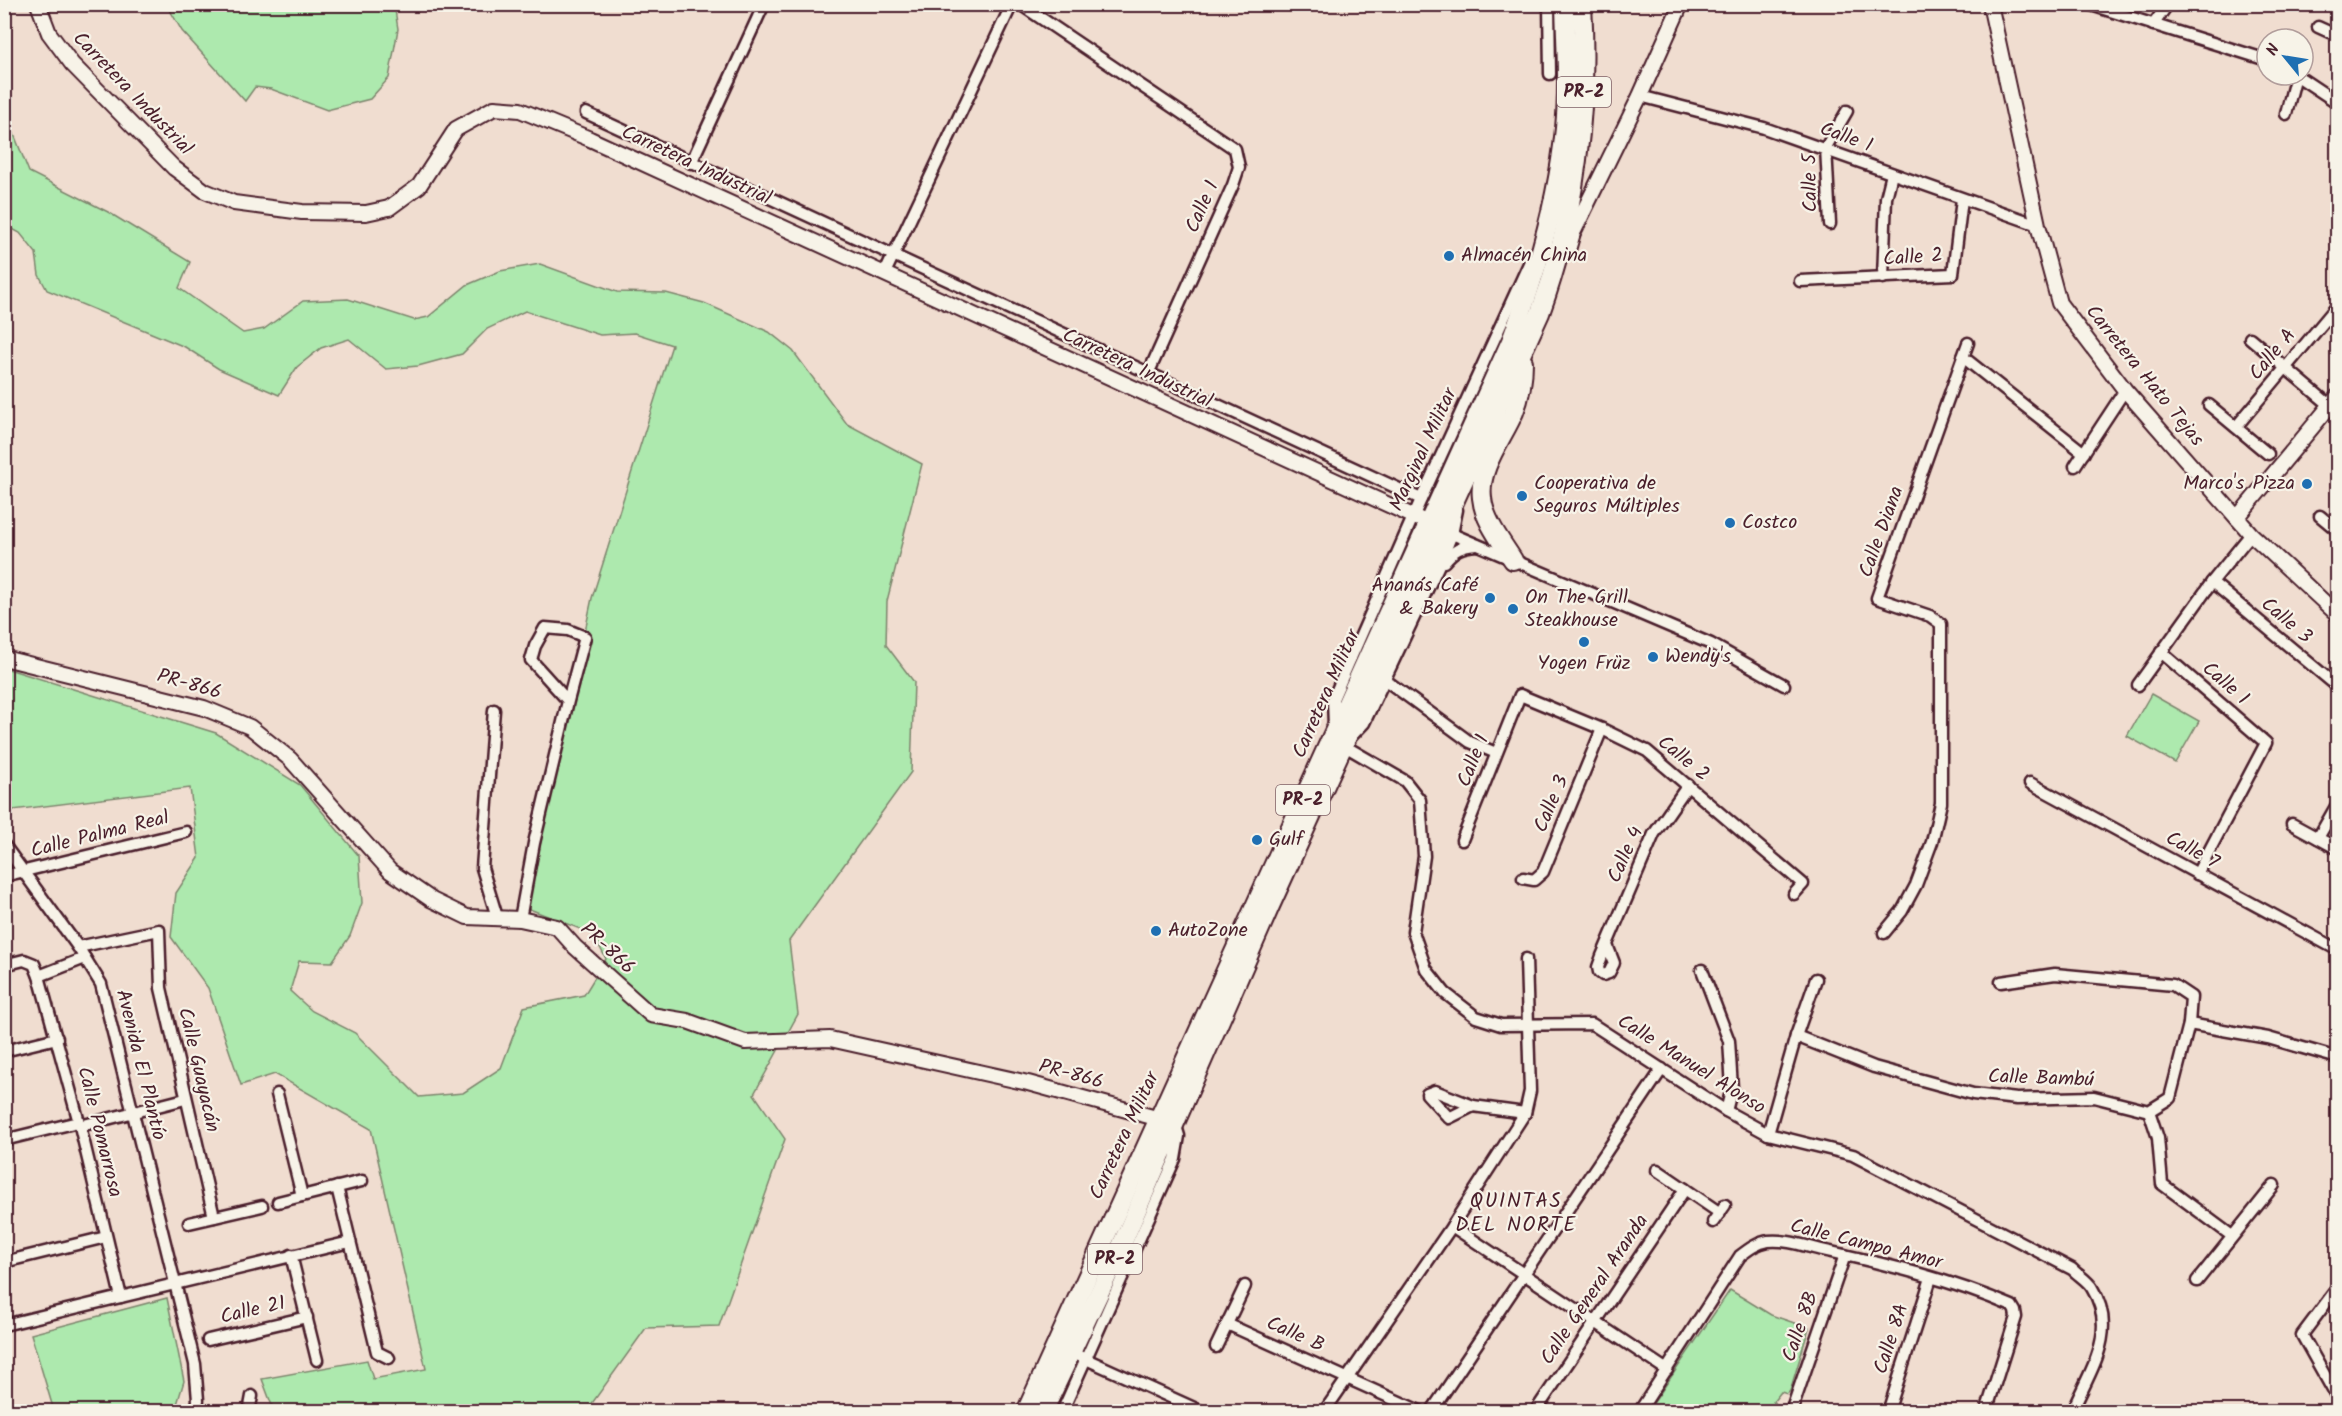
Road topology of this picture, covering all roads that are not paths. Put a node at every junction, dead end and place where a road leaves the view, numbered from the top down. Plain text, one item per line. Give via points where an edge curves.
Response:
1 (38, 4) edge
2 (764, 4) edge
3 (1012, 4) edge
4 (1020, 4) edge
5 (1549, 4) edge
6 (1565, 4) edge
7 (1582, 4) edge
8 (1681, 4) edge
9 (1990, 4) edge
10 (2088, 4) edge
11 (2168, 4) edge
12 (1550, 20) junction
13 (2153, 25) junction
14 (2318, 27) dead end
15 (1566, 32) junction
16 (2337, 36) edge
17 (2255, 56) edge
18 (1550, 74) dead end
19 (2293, 87) edge
20 (2314, 87) edge
21 (1640, 96) junction
22 (2337, 103) edge
23 (1847, 111) dead end
24 (586, 113) dead end
25 (2286, 114) dead end
26 (1826, 150) junction
27 (691, 163) junction
28 (1892, 174) junction
29 (1566, 178) junction
30 (1599, 182) junction
31 (1962, 200) junction
32 (1550, 217) junction
33 (1830, 224) dead end
34 (2038, 225) junction
35 (894, 256) junction
36 (884, 275) junction
37 (1883, 278) junction
38 (1800, 281) dead end
39 (1548, 288) junction
40 (2337, 305) edge
41 (2250, 338) dead end
42 (1968, 343) dead end
43 (1524, 348) junction
44 (1963, 357) junction
45 (2285, 368) junction
46 (1148, 374) junction
47 (2125, 390) junction
48 (2335, 404) edge
49 (2209, 405) dead end
50 (2236, 427) junction
51 (2084, 453) junction
52 (2268, 454) dead end
53 (2075, 466) dead end
54 (1421, 499) junction
55 (2320, 516) dead end
56 (2237, 519) junction
57 (1434, 526) junction
58 (2337, 531) edge
59 (2251, 534) junction
60 (1478, 545) junction
61 (1512, 560) junction
62 (1436, 571) junction
63 (2212, 582) junction
64 (2337, 615) edge
65 (2161, 652) junction
66 (4, 658) edge
67 (1384, 679) junction
68 (1784, 685) dead end
69 (2138, 685) dead end
70 (2337, 687) edge
71 (1520, 695) joint
72 (568, 701) junction
73 (494, 710) dead end
74 (1602, 729) junction
75 (1339, 738) junction
76 (1496, 753) junction
77 (2030, 783) dead end
78 (1688, 785) junction
79 (2337, 803) edge
80 (2292, 824) dead end
81 (186, 832) dead end
82 (2318, 838) junction
83 (1462, 840) dead end
84 (4, 845) edge
85 (2337, 849) edge
86 (23, 872) junction
87 (2197, 874) junction
88 (4, 876) edge
89 (1524, 878) dead end
90 (1794, 894) dead end
91 (497, 917) junction
92 (520, 919) junction
93 (1884, 933) dead end
94 (1607, 945) dead end
95 (78, 947) junction
96 (2337, 950) edge
97 (85, 958) junction
98 (1526, 960) dead end
99 (4, 964) edge
100 (1702, 970) dead end
101 (39, 976) junction
102 (1816, 979) dead end
103 (2001, 982) dead end
104 (2189, 1024) junction
105 (1528, 1025) junction
106 (1796, 1036) junction
107 (57, 1038) junction
108 (4, 1051) edge
109 (2337, 1058) edge
110 (1662, 1068) junction
111 (277, 1094) dead end
112 (185, 1099) junction
113 (1473, 1106) dead end
114 (1725, 1111) junction
115 (134, 1112) junction
116 (2149, 1112) junction
117 (1526, 1113) junction
118 (1166, 1121) junction
119 (79, 1124) junction
120 (1768, 1134) junction
121 (4, 1140) edge
122 (1658, 1170) dead end
123 (362, 1181) dead end
124 (2274, 1185) dead end
125 (337, 1188) junction
126 (1685, 1189) junction
127 (302, 1196) junction
128 (278, 1202) dead end
129 (262, 1206) dead end
130 (214, 1216) junction
131 (1713, 1222) dead end
132 (189, 1223) dead end
133 (1452, 1226) junction
134 (2232, 1236) junction
135 (106, 1237) junction
136 (350, 1242) junction
137 (291, 1255) junction
138 (1845, 1255) junction
139 (4, 1262) edge
140 (1524, 1274) junction
141 (1931, 1278) junction
142 (2197, 1281) dead end
143 (176, 1284) junction
144 (1245, 1286) dead end
145 (2337, 1287) edge
146 (121, 1297) junction
147 (307, 1317) junction
148 (1595, 1322) junction
149 (1227, 1324) junction
150 (4, 1325) edge
151 (208, 1340) dead end
152 (1216, 1347) dead end
153 (1071, 1352) junction
154 (389, 1358) dead end
155 (317, 1360) dead end
156 (1667, 1370) junction
157 (1347, 1378) junction
158 (252, 1396) dead end
159 (2337, 1398) edge
160 (196, 1412) edge
161 (249, 1412) edge
162 (1026, 1412) edge
163 (1043, 1412) edge
164 (1062, 1412) edge
165 (1203, 1412) edge
166 (1324, 1412) edge
167 (1422, 1412) edge
168 (1431, 1412) edge
169 (1535, 1412) edge
170 (1639, 1412) edge
171 (1791, 1412) edge
172 (1888, 1412) edge
173 (1986, 1412) edge
174 (2072, 1412) edge

1 - 36 street, Carretera Industrial via 49,33 72,64 174,168 205,191 234,202 302,212 366,213 389,208 419,186 456,129 494,108 520,110
2 - 27 street
3 - 35 street
4 - 46 street, Calle 1 via 1235,149 1239,166 1233,185
5 - 12 street
6 - 15 main road, Carretera Militar / PR-2
7 - 29 main road, Carretera Militar / PR-2 via 1584,91
8 - 21 street
9 - 34 street, Carretera Hato Tejas
10 - 13 street
11 - 13 street
12 - 15 street
12 - 18 street
13 - 17 street
14 - 16 street
15 - 29 main road, Carretera Militar / PR-2
19 - 25 street
20 - 22 street
21 - 26 street, Calle 1 via 1764,128
21 - 30 street
23 - 26 street, Calle 5
24 - 27 street
26 - 28 street, Calle 1
26 - 33 street, Calle 5
27 - 35 street
28 - 31 street, Calle 1
28 - 37 street via 1886,198
29 - 30 street
29 - 32 main road, Carretera Militar / PR-2
29 - 39 main road, Carretera Militar / PR-2 via 1559,252
30 - 39 street via 1573,233 1561,275
31 - 34 street, Calle 1
31 - 37 street, Calle 2 via 1953,274
32 - 54 street, Marginal Militar
32 - 57 main road, Carretera Militar / PR-2 via 1527,300
34 - 47 street, Carretera Hato Tejas via 2059,303
35 - 36 street
35 - 46 street
36 - 57 street, Carretera Industrial
37 - 38 street, Calle 2
39 - 43 main road, Carretera Militar / PR-2
40 - 45 street, Calle A
41 - 45 street
42 - 44 street
43 - 57 main road, Carretera Militar / PR-2 via 1462,484
43 - 61 main road via 1515,409 1483,477 1481,492 1485,512
44 - 51 street
44 - 93 street, Calle Diana via 1877,598 1930,616 1941,624 1941,803 1932,843 1916,885
45 - 48 street
45 - 50 street, Calle A
46 - 54 street
47 - 51 street
47 - 56 street, Carretera Hato Tejas
48 - 56 street
49 - 50 street
50 - 52 street
51 - 53 street
54 - 57 street, Marginal Militar
55 - 58 street
56 - 59 street, Carretera Hato Tejas
57 - 60 street
57 - 62 street, Marginal Militar
57 - 75 main road, Carretera Militar / PR-2
57 - 75 street, Marginal Militar via 1333,699
59 - 63 street
59 - 64 street, Carretera Hato Tejas
60 - 61 street
60 - 62 street via 1455,550
61 - 68 street via 1711,644
62 - 67 street, Marginal Militar
63 - 65 street
63 - 70 street, Calle 3
65 - 69 street
65 - 87 street, Calle 1 via 2266,743
66 - 91 street, PR-866 / PR-866 via 204,708 250,727 290,759 390,871 432,900 467,917
67 - 75 street, Marginal Militar via 1364,723
67 - 76 street via 1470,742
71 - 74 street, Calle 2
71 - 76 street, Calle 1
72 - 72 street via 531,660 545,628 568,630 585,637
72 - 92 street
73 - 91 street via 482,868
74 - 78 street, Calle 2 via 1647,751
74 - 89 street, Calle 3 via 1543,872 1534,880
75 - 105 street, Calle Manuel Alonso via 1405,782 1420,800 1424,856 1413,932 1426,969 1445,993 1476,1017 1501,1025
75 - 118 main road, Carretera Militar / PR-2
76 - 83 street, Calle 1
77 - 87 street, Calle 7
78 - 90 street, Calle 2 via 1803,884
78 - 94 street, Calle 4 via 1654,834
79 - 82 street
80 - 82 street
81 - 86 street, Calle Palma Real
82 - 85 street
84 - 86 street, Avenida El Plantío
86 - 88 street, Calle Palma Real
86 - 95 street, Avenida El Plantío
87 - 96 street, Calle 7
91 - 92 street, PR-866 / PR-866
92 - 118 street, PR-866 / PR-866 via 556,927 651,1015 687,1020 745,1042 830,1039 1028,1083
95 - 97 street, Avenida El Plantío
95 - 112 street, Calle Guayacán via 159,930 161,988
97 - 101 street
97 - 115 street, Avenida El Plantío via 101,984
98 - 105 street
99 - 101 street via 24,960 34,964
100 - 114 street via 1729,1041 1732,1088
101 - 107 street, Calle Pomarrosa
102 - 106 street
103 - 104 street via 2055,974 2173,985 2191,997
104 - 109 street via 2268,1038
104 - 116 street via 2170,1098
105 - 110 street, Calle Manuel Alonso via 1592,1024
105 - 117 street via 1530,1090
106 - 116 street, Calle Bambú via 1874,1067 1973,1094 2017,1099 2094,1097
106 - 120 street
107 - 108 street
107 - 119 street, Calle Pomarrosa
110 - 114 street, Calle Manuel Alonso
110 - 140 street
111 - 127 street
112 - 115 street
112 - 130 street, Calle Guayacán
113 - 117 street
114 - 120 street, Calle Manuel Alonso
115 - 119 street
115 - 143 street, Avenida El Plantío
116 - 134 street via 2158,1138 2162,1185
117 - 133 street
118 - 153 main road, Carretera Militar / PR-2
118 - 153 street via 1179,1136 1175,1159
119 - 121 street
119 - 135 street, Calle Pomarrosa
120 - 174 street, Calle Manuel Alonso via 1853,1155 1876,1165 2072,1269 2091,1286 2104,1313 2104,1339
122 - 126 street
123 - 125 street
124 - 134 street
125 - 127 street
125 - 136 street
126 - 131 street via 1723,1209
126 - 148 street, Calle General Aranda
127 - 128 street
129 - 130 street
130 - 132 street
133 - 140 street
133 - 157 street
134 - 142 street
135 - 139 street
135 - 146 street, Calle Pomarrosa
136 - 137 street
136 - 154 street via 377,1352
137 - 143 street
137 - 147 street
138 - 141 street, Calle Campo Amor
138 - 156 street, Calle Campo Amor via 1783,1241 1752,1246 1740,1256
138 - 171 street, Calle 8B
140 - 148 street
140 - 168 street
141 - 172 street, Calle 8A
141 - 173 street, Calle Campo Amor via 2012,1306 2015,1311
143 - 146 street
143 - 160 street, Avenida El Plantío via 195,1364
144 - 149 street
145 - 159 street via 2302,1335
146 - 150 street
147 - 151 street, Calle 21
147 - 155 street
148 - 156 street
148 - 169 street, Calle General Aranda
149 - 152 street
149 - 157 street, Calle B
153 - 162 main road, Carretera Militar / PR-2
153 - 163 main road, Carretera Militar / PR-2
153 - 164 street
153 - 165 street
156 - 170 street, Calle Campo Amor
157 - 166 street
157 - 167 street, Calle B
158 - 161 street

